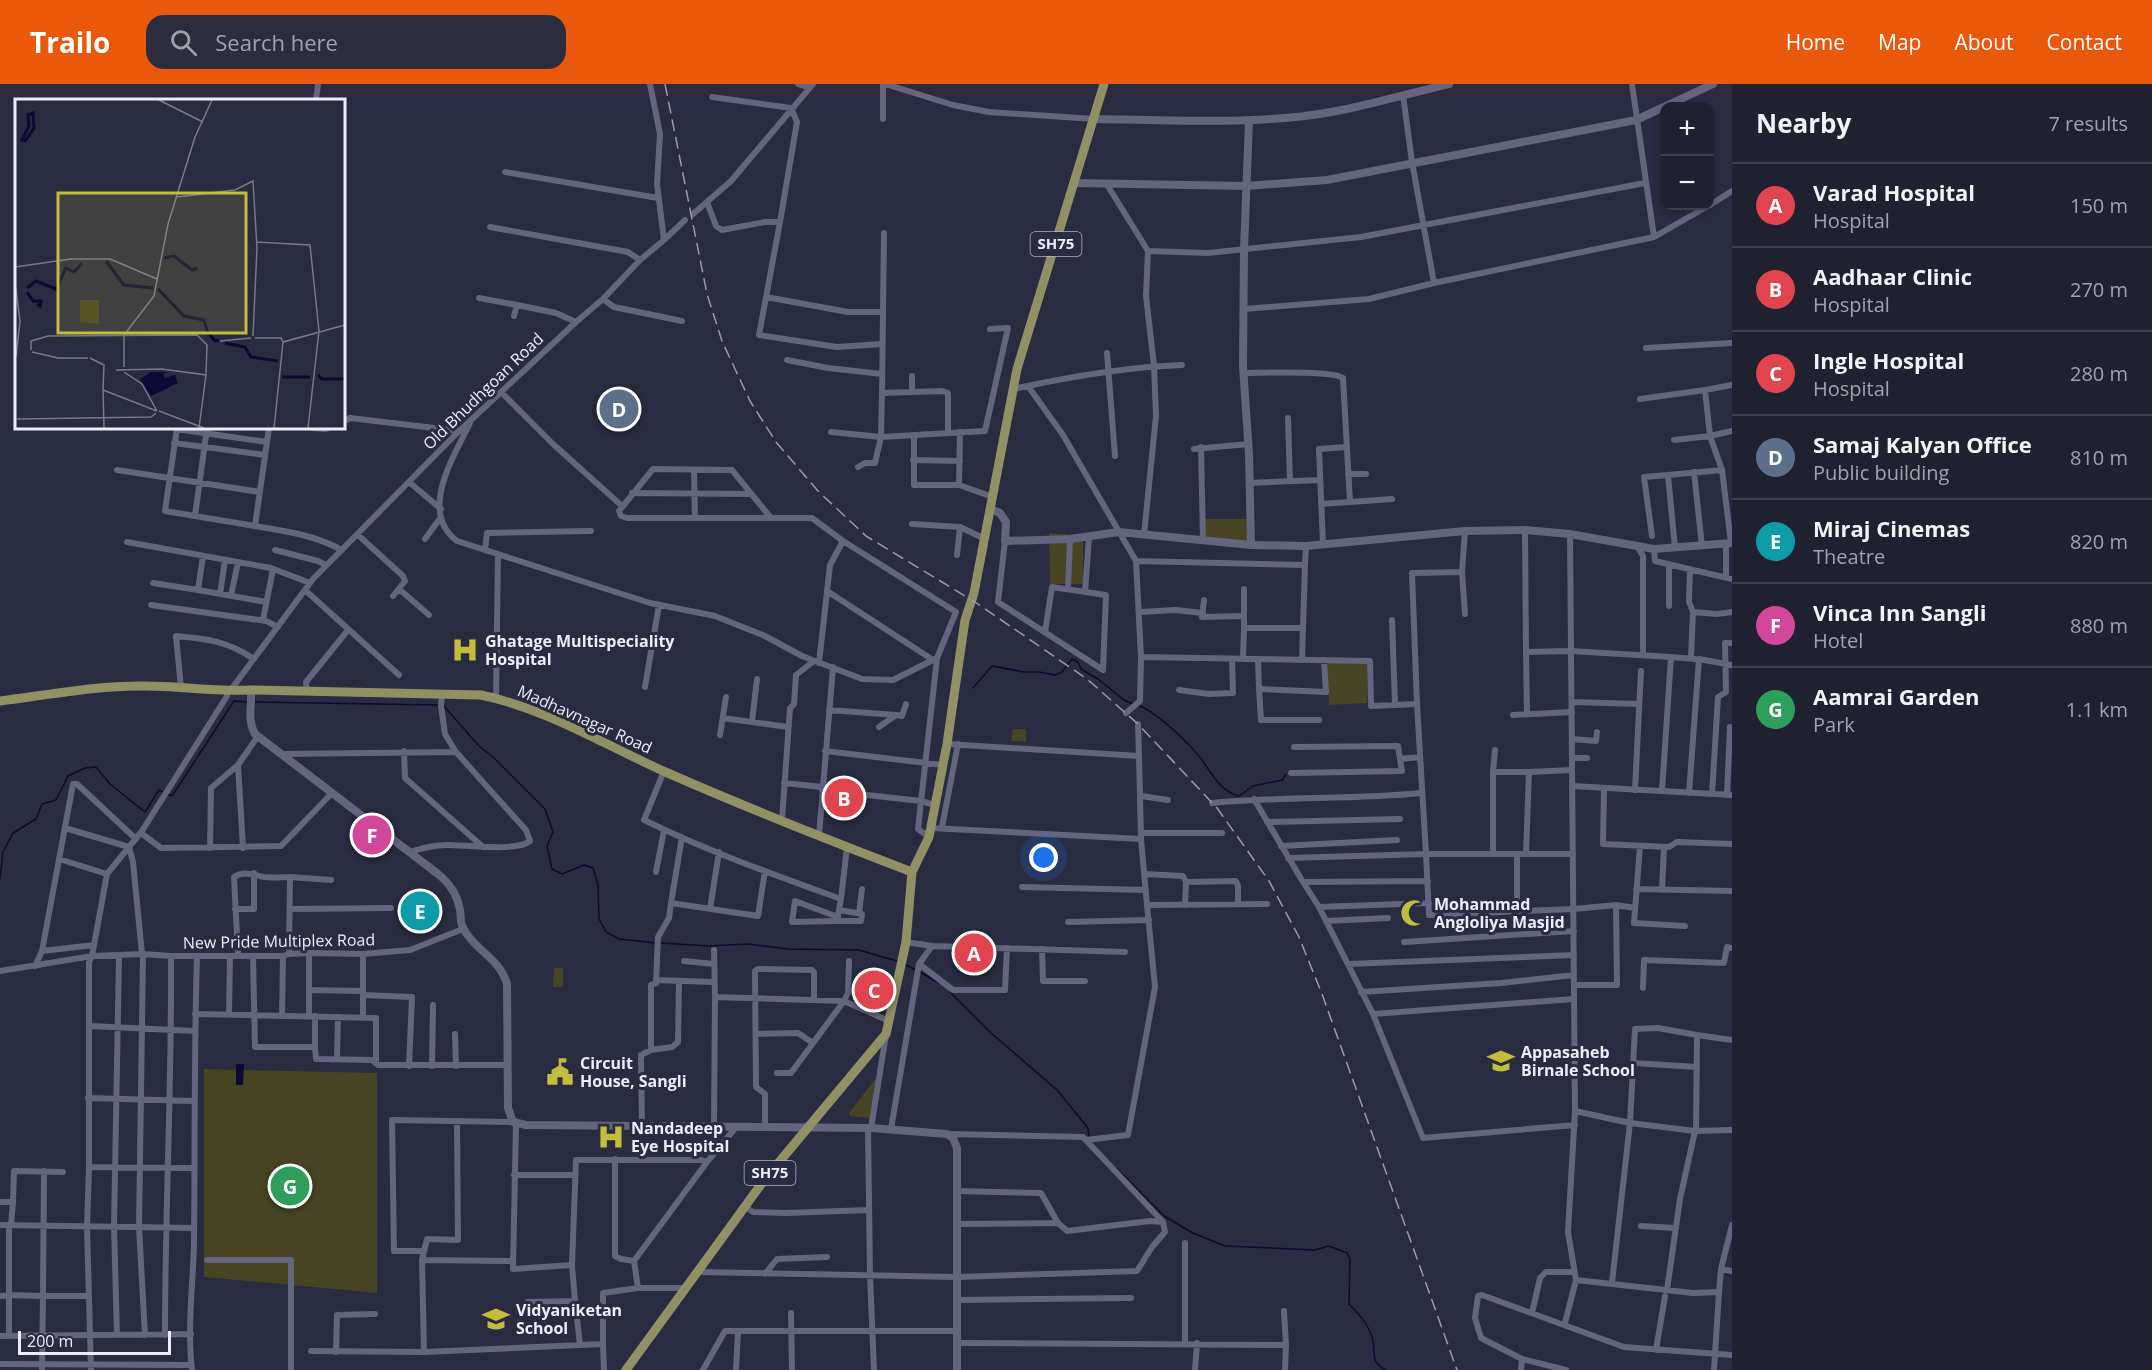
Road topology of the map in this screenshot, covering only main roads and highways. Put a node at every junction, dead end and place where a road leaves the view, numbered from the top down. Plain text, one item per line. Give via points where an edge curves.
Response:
1 (1104, 84) edge
2 (1449, 84) edge
3 (1095, 119) junction
4 (0, 701) edge
5 (912, 872) junction
6 (626, 1370) edge

1 - 3 main road, SH75
2 - 3 main road via 1333,111 1248,121
3 - 5 main road, SH75 via 1017,369 974,593 965,620 930,832
4 - 5 main road, Madhavnagar Road via 147,686 228,691 252,698 307,692 481,695 542,715 664,771
5 - 6 main road, SH75 via 906,942 886,1034 806,1128

